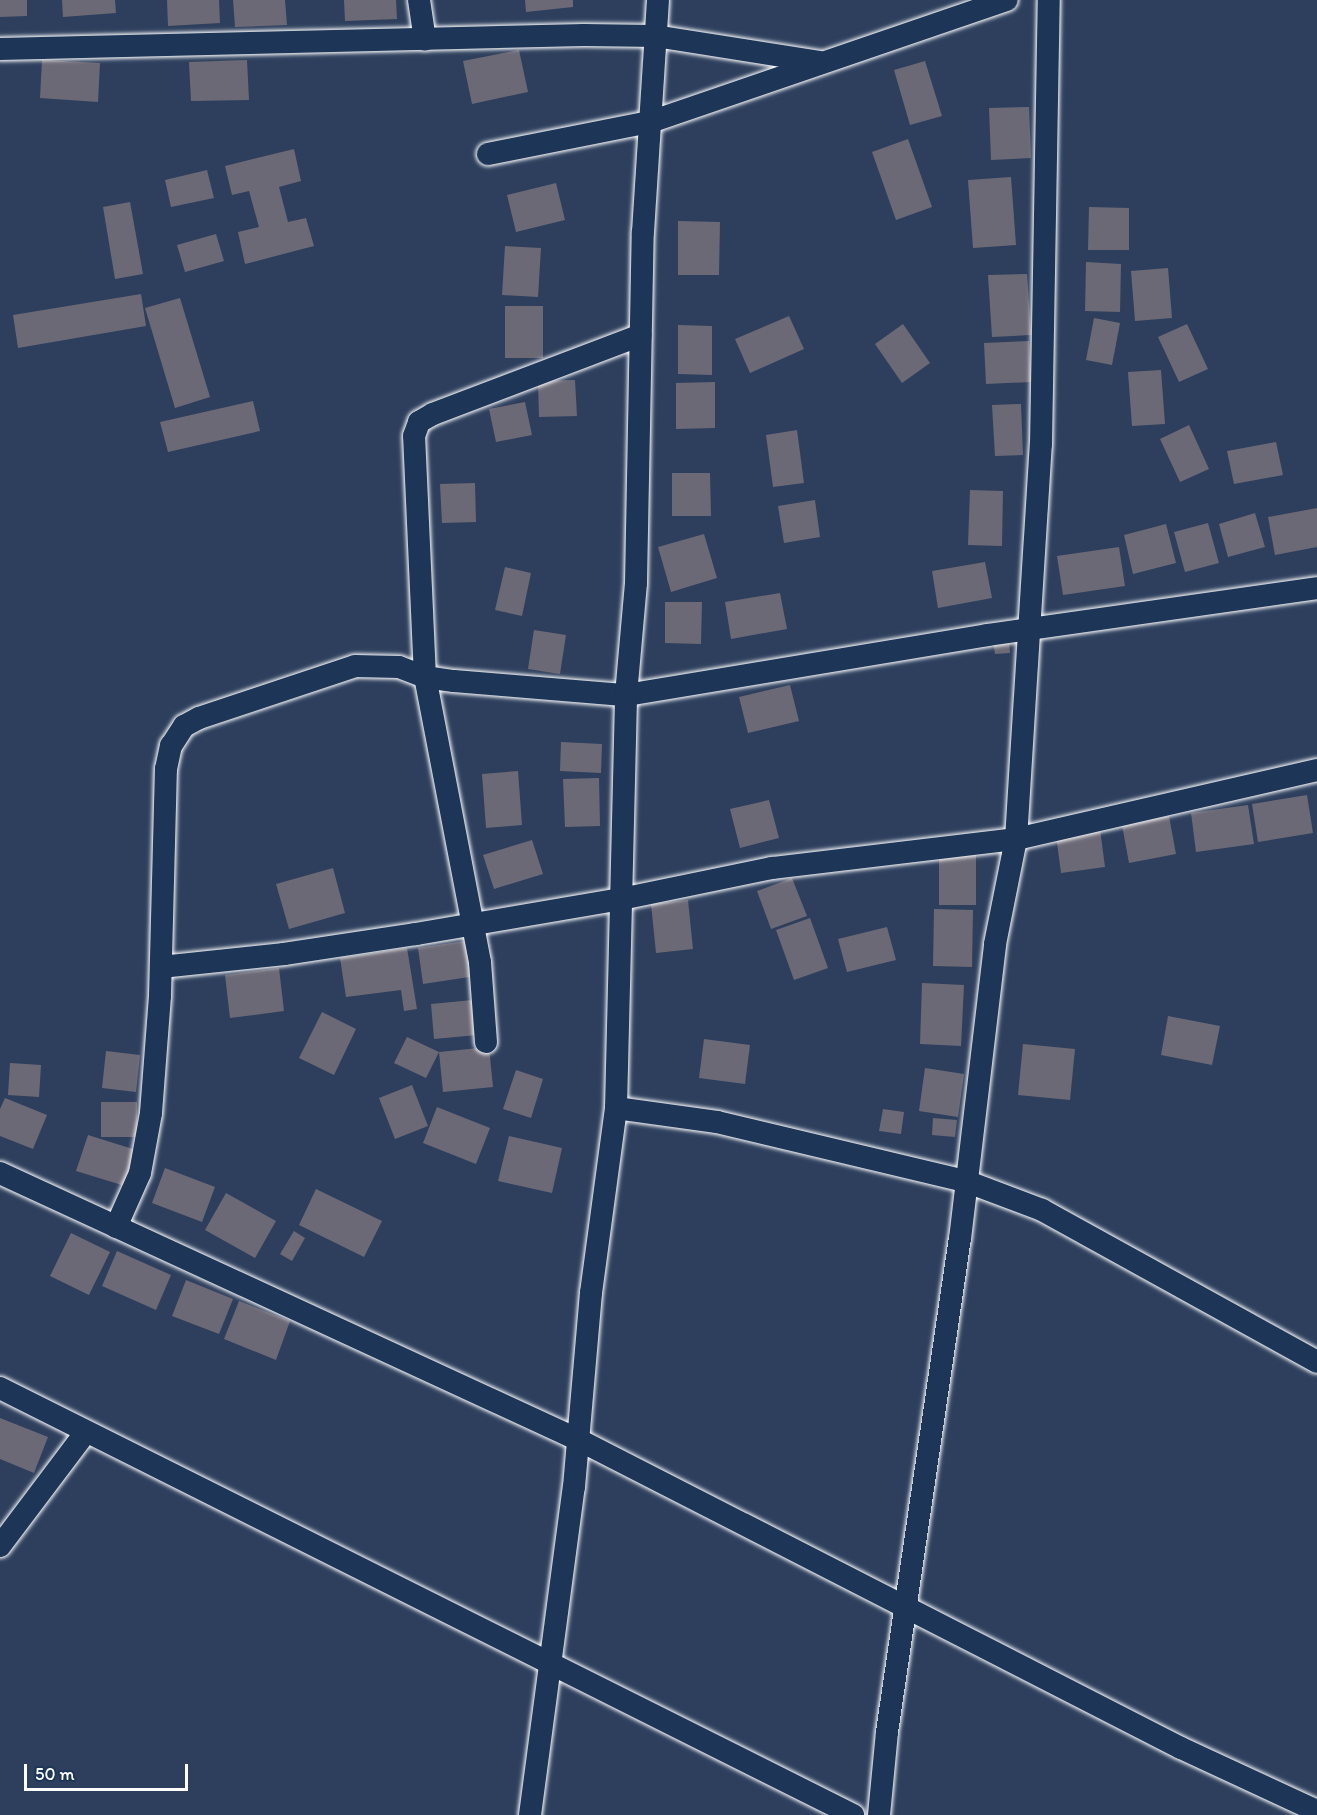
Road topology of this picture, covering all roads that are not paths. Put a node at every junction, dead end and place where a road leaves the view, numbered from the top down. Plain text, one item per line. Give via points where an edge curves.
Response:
1 (419, 0) edge
2 (658, 0) edge
3 (1007, 0) edge
4 (1049, 0) edge
5 (655, 36) junction
6 (425, 40) junction
7 (0, 49) edge
8 (819, 62) junction
9 (650, 122) junction
10 (488, 154) dead end
11 (642, 335) junction
12 (1317, 588) edge
13 (1029, 630) junction
14 (425, 677) junction
15 (626, 695) junction
16 (1317, 770) edge
17 (1016, 839) junction
18 (621, 899) junction
19 (472, 923) junction
20 (161, 967) junction
21 (486, 1042) dead end
22 (616, 1108) junction
23 (0, 1173) edge
24 (968, 1182) junction
25 (116, 1227) junction
26 (1317, 1362) edge
27 (0, 1388) edge
28 (85, 1433) junction
29 (579, 1440) junction
30 (0, 1546) edge
31 (905, 1609) junction
32 (550, 1665) junction
33 (1317, 1811) edge
34 (530, 1815) edge
35 (853, 1815) edge
36 (879, 1815) edge

1 - 6 street
2 - 5 street
3 - 8 street
4 - 13 street via 1041,444
5 - 6 street
5 - 8 street
5 - 9 street
6 - 7 street
8 - 9 street
9 - 10 street
9 - 11 street
11 - 14 street via 419,422 414,455
11 - 15 street via 636,583
12 - 13 street
13 - 15 street
13 - 17 street
14 - 15 street
14 - 19 street
14 - 20 street via 399,667 355,666 184,726 171,746 166,769
15 - 18 street
16 - 17 street
17 - 18 street via 772,868
17 - 24 street via 995,944
18 - 19 street
18 - 22 street
19 - 20 street via 284,954
19 - 21 street
20 - 25 street via 147,1133 140,1173
22 - 24 street via 717,1122
22 - 29 street via 591,1293
23 - 25 street
24 - 26 street via 1042,1210
24 - 31 street
25 - 29 street
27 - 28 street
28 - 30 street
28 - 32 street
29 - 31 street
29 - 32 street
31 - 33 street via 1181,1748
31 - 36 street
32 - 34 street
32 - 35 street via 674,1723

